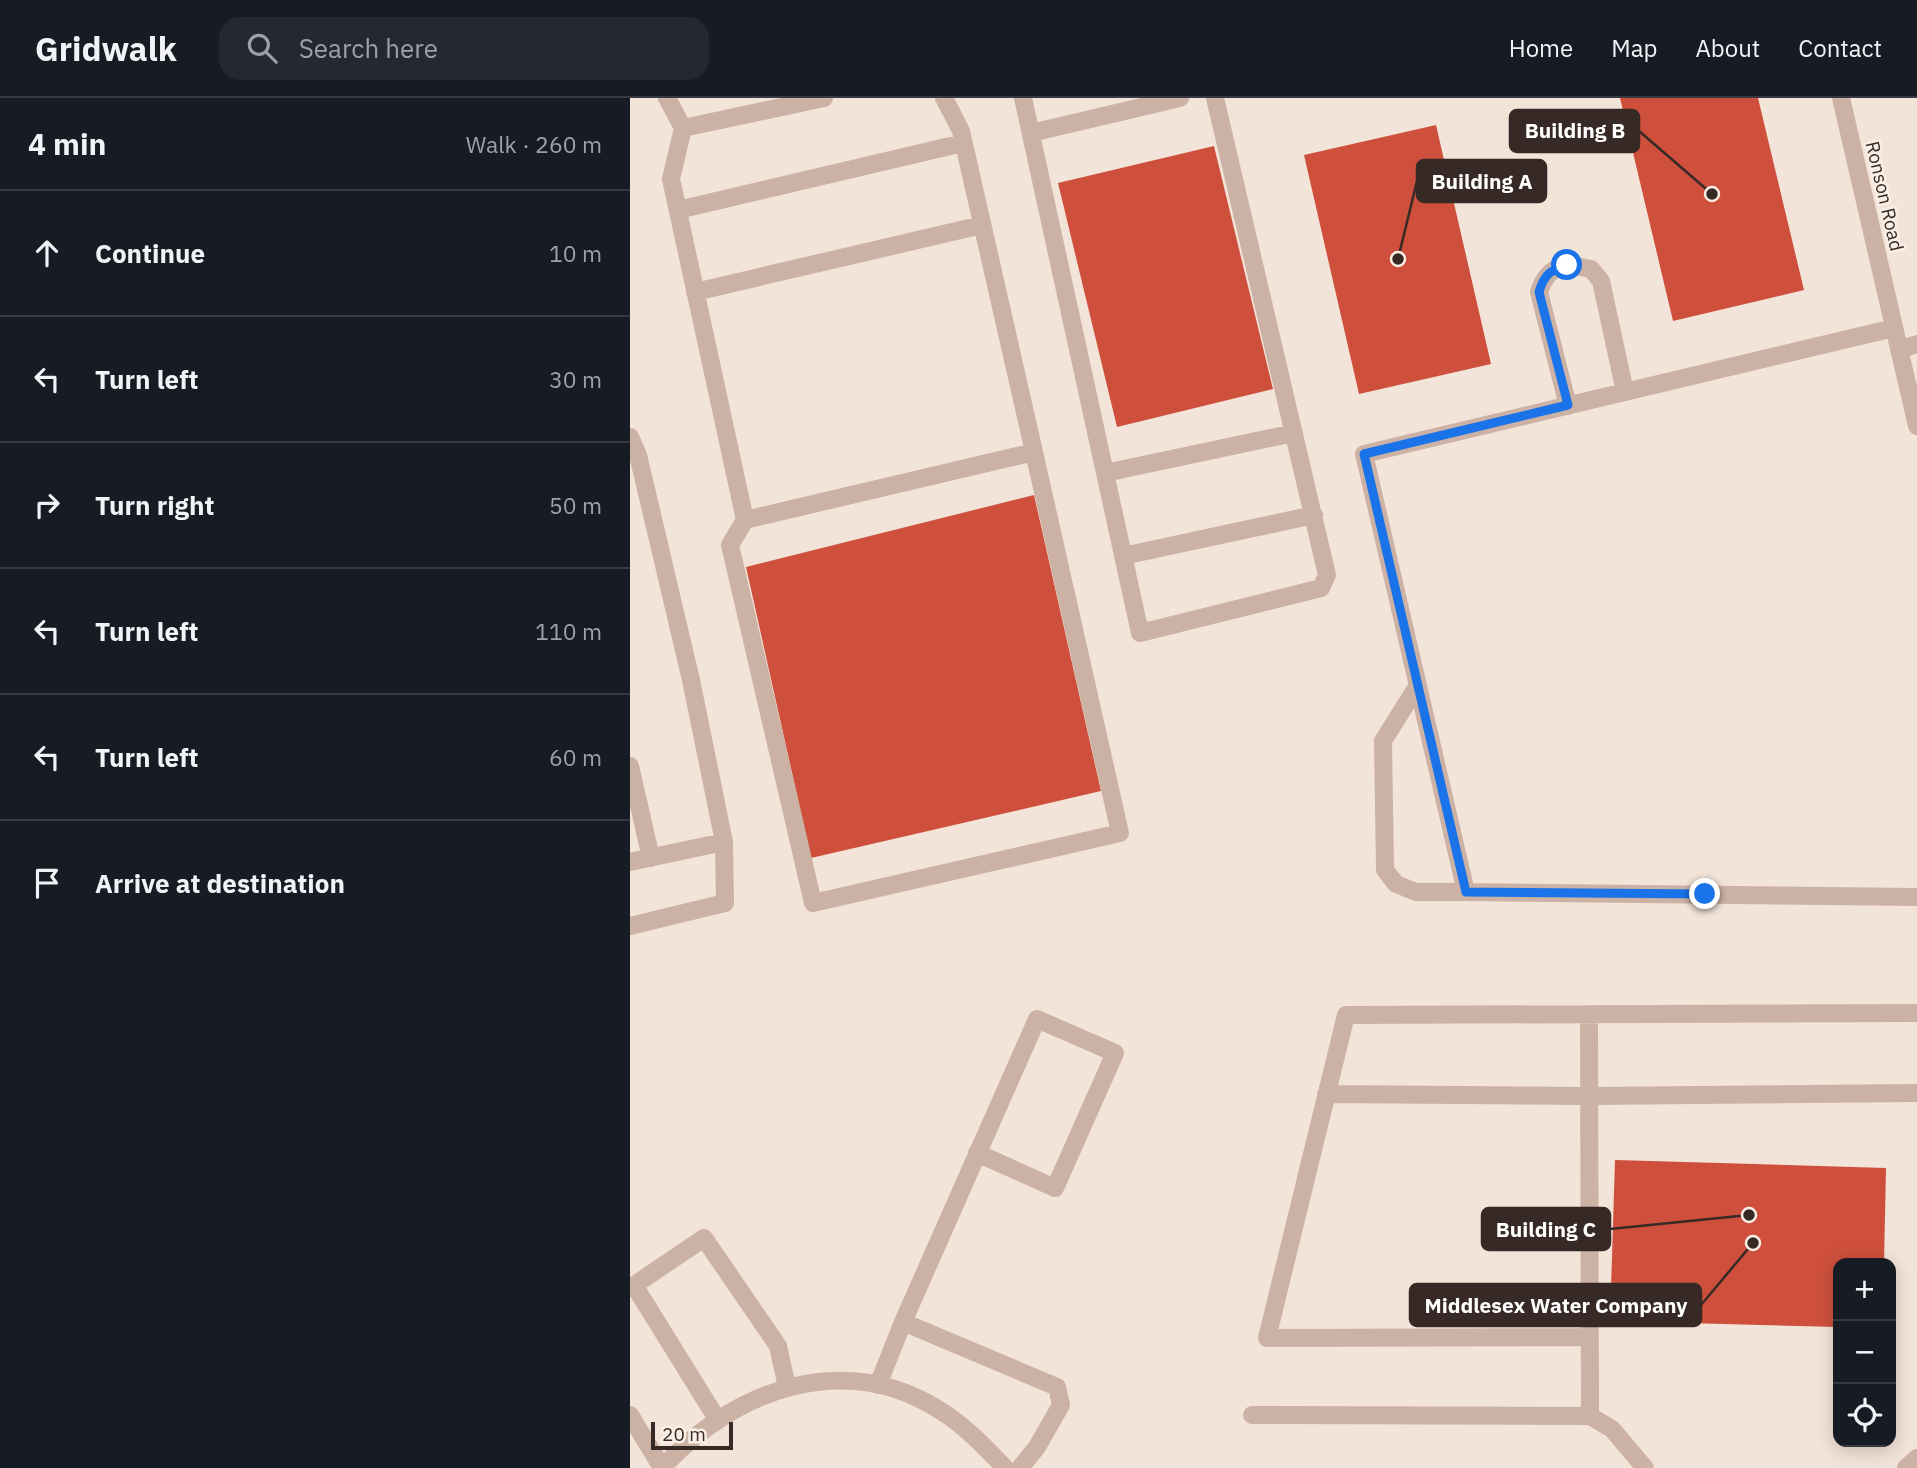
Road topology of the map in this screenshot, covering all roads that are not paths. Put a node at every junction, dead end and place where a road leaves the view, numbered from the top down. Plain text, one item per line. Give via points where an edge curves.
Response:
1 (667, 98) edge
2 (824, 98) edge
3 (944, 98) edge
4 (1023, 98) edge
5 (1180, 98) edge
6 (1215, 98) edge
7 (1840, 98) edge
8 (683, 128) junction
9 (1031, 133) junction
10 (964, 143) junction
11 (678, 210) junction
12 (982, 225) junction
13 (695, 292) junction
14 (1894, 328) junction
15 (1917, 344) edge
16 (1899, 350) junction
17 (1625, 392) junction
18 (1568, 405) junction
19 (1917, 426) edge
20 (1294, 433) junction
21 (630, 437) edge
22 (1034, 452) junction
23 (1105, 473) junction
24 (1314, 515) junction
25 (745, 520) junction
26 (1123, 556) junction
27 (1418, 685) junction
28 (630, 765) edge
29 (724, 842) junction
30 (651, 858) junction
31 (630, 862) edge
32 (1466, 892) junction
33 (1917, 897) edge
34 (630, 926) edge
35 (1917, 1013) edge
36 (1589, 1014) junction
37 (1917, 1093) edge
38 (1326, 1094) junction
39 (1589, 1096) junction
40 (977, 1153) junction
41 (632, 1287) edge
42 (903, 1322) junction
43 (1590, 1337) junction
44 (878, 1385) junction
45 (787, 1387) junction
46 (630, 1415) edge
47 (1252, 1415) dead end
48 (1590, 1416) junction
49 (717, 1419) junction
50 (1917, 1458) edge
51 (662, 1468) edge
52 (1005, 1468) edge
53 (1020, 1468) edge
54 (1645, 1468) edge
55 (1906, 1468) edge

1 - 8 street
2 - 8 street
3 - 10 street
4 - 9 street
5 - 9 street
6 - 20 street
7 - 14 street, Ronson Road
8 - 11 street via 671,179
9 - 23 street
10 - 11 street
10 - 12 street
11 - 13 street
12 - 13 street
12 - 22 street
13 - 25 street
14 - 16 street, Ronson Road
14 - 17 street
15 - 16 street
16 - 19 street, Ronson Road
17 - 18 street
17 - 18 street via 1601,281 1591,269 1567,265 1543,278 1539,292
18 - 27 street via 1364,454
20 - 23 street
20 - 24 street
21 - 29 street via 642,468
22 - 25 street
22 - 25 street via 1119,833 813,903 730,545
23 - 26 street
24 - 26 street
24 - 26 street via 1328,575 1321,588 1140,633
27 - 32 street
27 - 32 street via 1383,741 1385,870 1396,884 1416,892
28 - 30 street
29 - 30 street
29 - 34 street via 725,903
30 - 31 street
32 - 33 street
35 - 36 street
36 - 38 street via 1346,1015
36 - 39 street
37 - 39 street
38 - 39 street
38 - 43 street via 1267,1338
39 - 43 street
40 - 40 street via 1037,1019 1115,1053 1055,1188
40 - 42 street
41 - 45 street via 704,1238 778,1346
41 - 49 street
42 - 44 street
42 - 53 street via 1058,1387 1061,1405
43 - 48 street
44 - 45 street via 842,1381
44 - 52 street via 941,1411
45 - 49 street
46 - 51 street
47 - 48 street
48 - 54 street via 1612,1429
49 - 51 street
50 - 55 street

